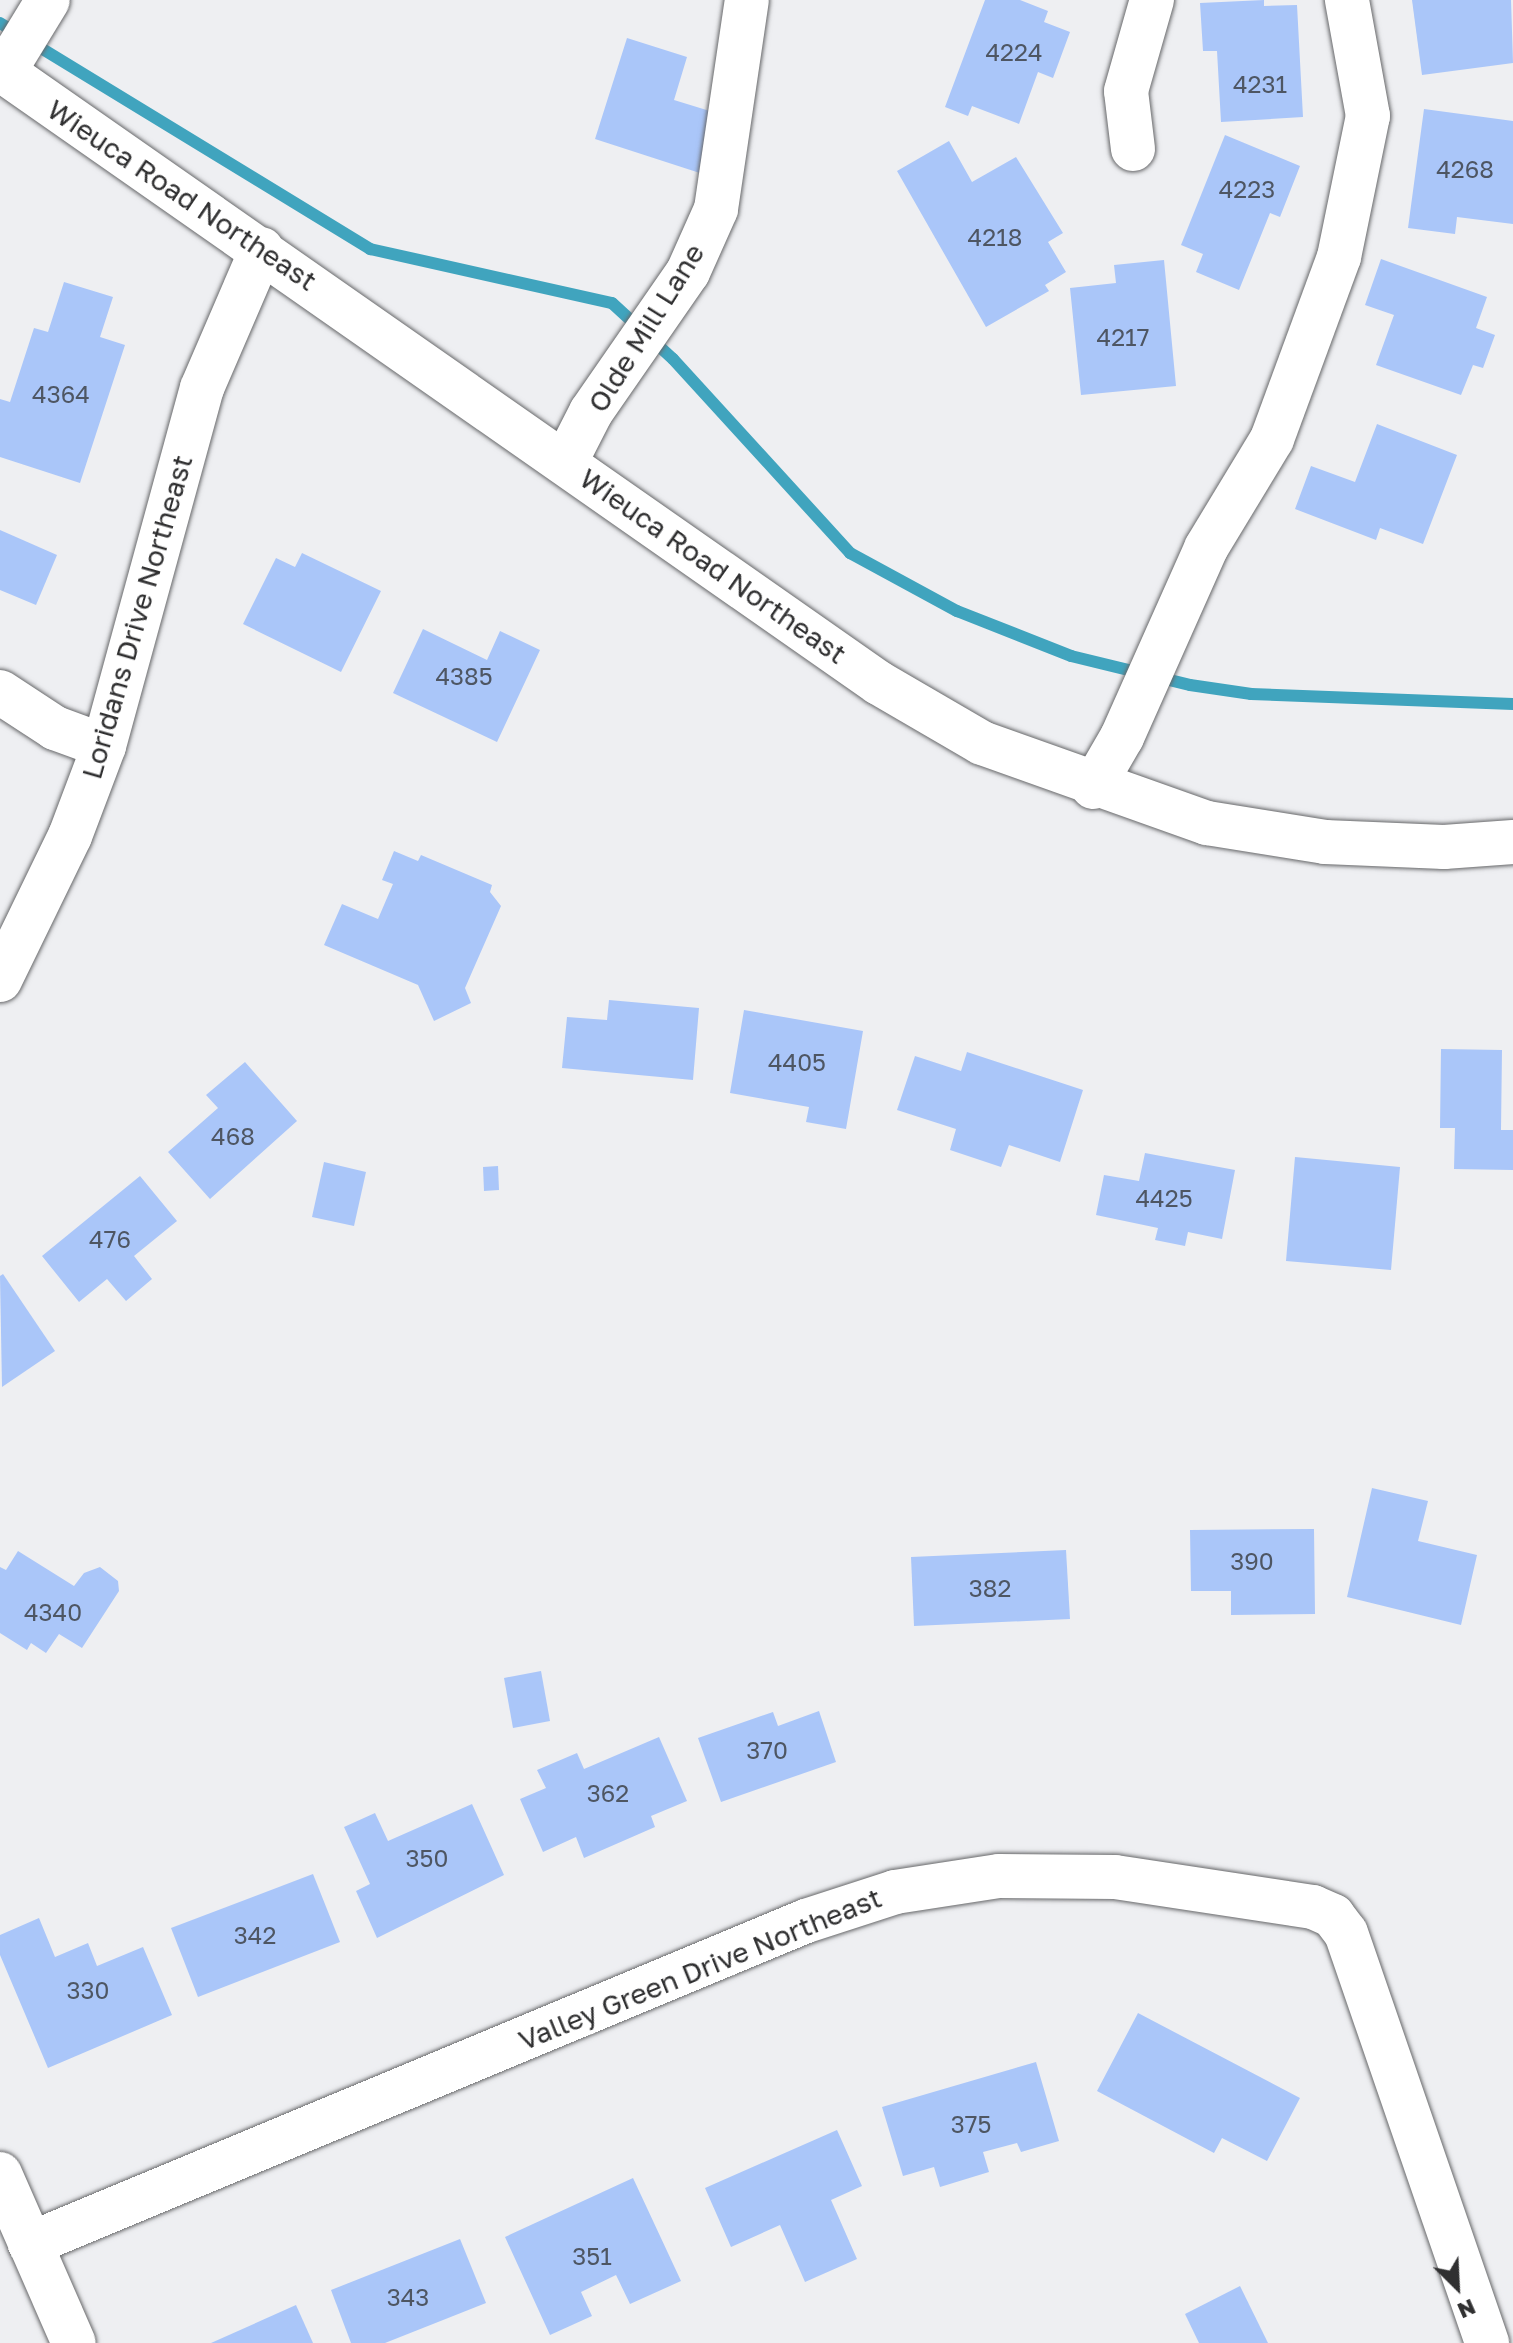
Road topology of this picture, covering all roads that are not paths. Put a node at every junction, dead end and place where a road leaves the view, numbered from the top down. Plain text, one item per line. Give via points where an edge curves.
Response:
1 (747, 0) edge
2 (1152, 0) edge
3 (1347, 0) edge
4 (43, 7) edge
5 (5, 68) edge
6 (1133, 149) dead end
7 (262, 249) junction
8 (565, 463) junction
9 (0, 692) edge
10 (104, 746) junction
11 (1093, 787) junction
12 (1513, 842) edge
13 (0, 980) edge
14 (0, 2174) edge
15 (30, 2244) junction
16 (74, 2343) edge
17 (1487, 2343) edge

1 - 8 street, Olde Mill Lane via 716,209 688,272 591,412
2 - 6 street via 1126,91
3 - 11 street via 1368,116 1339,257 1272,439 1200,561 1122,737
4 - 5 street
5 - 7 street, Wieuca Road Northeast
7 - 8 street, Wieuca Road Northeast
7 - 10 street, Loridans Drive Northeast via 202,388
8 - 11 street, Wieuca Road Northeast via 879,683 982,743
9 - 10 street via 55,728
10 - 13 street, Loridans Drive Northeast via 70,836
11 - 12 street, Wieuca Road Northeast via 1207,823 1325,842 1444,847
14 - 15 street
15 - 16 street
15 - 17 street, Valley Green Drive Northeast via 806,1921 895,1892 999,1876 1115,1877 1313,1907 1333,1916 1346,1933

